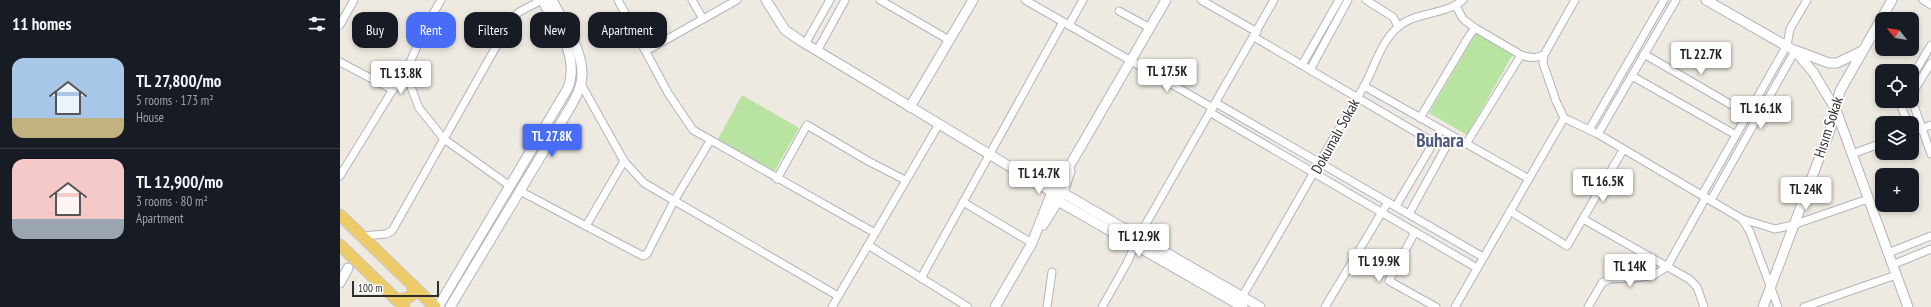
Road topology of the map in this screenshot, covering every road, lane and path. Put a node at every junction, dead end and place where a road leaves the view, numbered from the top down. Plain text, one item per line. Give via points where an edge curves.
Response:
1 (354, 0) edge
2 (441, 0) edge
3 (542, 0) edge
4 (552, 0) edge
5 (618, 0) edge
6 (692, 0) edge
7 (738, 0) edge
8 (766, 0) edge
9 (830, 0) edge
10 (845, 0) edge
11 (880, 0) edge
12 (973, 0) edge
13 (1025, 0) edge
14 (1083, 0) edge
15 (1166, 0) edge
16 (1201, 0) edge
17 (1274, 0) edge
18 (1339, 0) edge
19 (1348, 0) edge
20 (1366, 0) edge
21 (1463, 0) edge
22 (1575, 0) edge
23 (1664, 0) edge
24 (1676, 0) edge
25 (1706, 0) edge
26 (1807, 0) edge
27 (1892, 0) edge
28 (1923, 0) edge
29 (1931, 5) edge
30 (1456, 6) junction
31 (1119, 11) dead end
32 (703, 19) junction
33 (1066, 23) junction
34 (340, 25) edge
35 (1398, 26) junction
36 (1150, 28) junction
37 (1475, 28) junction
38 (1255, 34) junction
39 (949, 40) junction
40 (805, 44) junction
41 (1787, 45) junction
42 (1931, 45) edge
43 (646, 50) junction
44 (817, 51) junction
45 (1796, 51) junction
46 (1862, 51) junction
47 (1544, 54) junction
48 (1644, 54) junction
49 (1521, 55) junction
50 (1131, 60) junction
51 (340, 62) edge
52 (1931, 63) edge
53 (1919, 65) edge
54 (1302, 66) junction
55 (405, 70) junction
56 (1310, 70) junction
57 (1632, 76) junction
58 (581, 84) junction
59 (1364, 86) junction
60 (393, 90) junction
61 (1357, 97) junction
62 (910, 107) junction
63 (1214, 108) junction
64 (1836, 110) junction
65 (1747, 114) junction
66 (1420, 118) junction
67 (1564, 118) junction
68 (939, 124) junction
69 (1931, 125) edge
70 (1922, 129) junction
71 (1441, 130) junction
72 (1588, 130) junction
73 (1919, 130) edge
74 (1598, 134) junction
75 (1736, 135) junction
76 (1452, 136) junction
77 (444, 139) junction
78 (710, 141) junction
79 (1434, 142) junction
80 (1466, 144) junction
81 (1875, 146) edge
82 (1623, 150) junction
83 (989, 154) junction
84 (1852, 154) junction
85 (1931, 154) edge
86 (1073, 160) junction
87 (624, 161) junction
88 (1320, 163) junction
89 (1314, 174) junction
90 (340, 176) edge
91 (778, 179) junction
92 (1529, 179) junction
93 (905, 180) junction
94 (510, 186) junction
95 (520, 192) junction
96 (1052, 192) junction
97 (1061, 197) junction
98 (1706, 198) junction
99 (1868, 199) junction
100 (674, 202) junction
101 (963, 202) junction
102 (1388, 202) junction
103 (1396, 206) junction
104 (1510, 211) junction
105 (1381, 212) junction
106 (1409, 214) junction
107 (340, 215) edge
108 (1583, 219) junction
109 (1742, 219) junction
110 (586, 226) junction
111 (1793, 226) junction
112 (1415, 232) junction
113 (875, 233) junction
114 (361, 236) junction
115 (1931, 236) edge
116 (1137, 240) junction
117 (1032, 243) junction
118 (340, 245) edge
119 (868, 246) junction
120 (1931, 249) edge
121 (1888, 253) junction
122 (1483, 257) junction
123 (1892, 265) junction
124 (1667, 267) junction
125 (348, 268) dead end
126 (1477, 268) junction
127 (1052, 272) dead end
128 (1896, 275) junction
129 (921, 278) junction
130 (340, 283) edge
131 (412, 286) junction
132 (1770, 286) junction
133 (838, 296) junction
134 (400, 303) edge
135 (1240, 304) edge
136 (1457, 306) edge
137 (435, 307) edge
138 (438, 307) edge
139 (450, 307) edge
140 (833, 307) edge
141 (968, 307) edge
142 (995, 307) edge
143 (1047, 307) edge
144 (1102, 307) edge
145 (1260, 307) edge
146 (1325, 307) edge
147 (1436, 307) edge
148 (1588, 307) edge
149 (1704, 307) edge
150 (1763, 307) edge
151 (1778, 307) edge
152 (1804, 307) edge
153 (1908, 307) edge

1 - 34 street
2 - 55 street
3 - 77 street via 520,12 510,22
3 - 94 street via 571,58 572,78
4 - 58 street via 581,60
5 - 43 street
6 - 32 street
7 - 32 street
8 - 40 street via 785,30
9 - 40 street
10 - 44 street
11 - 39 street
12 - 39 street
13 - 33 street
14 - 33 street
15 - 36 street
16 - 38 street
17 - 38 street
18 - 54 street
19 - 56 street
20 - 35 street via 1393,17
21 - 30 street, Dokumalı Sokak
22 - 47 street
23 - 72 street
24 - 48 street
25 - 41 street
26 - 41 street via 1790,29
27 - 46 street, Hısım Sokak
28 - 29 street
30 - 35 street, Dokumalı Sokak via 1414,18
30 - 37 street via 1463,19
31 - 36 street
32 - 43 street
33 - 50 street
33 - 83 street
35 - 59 street, Dokumalı Sokak via 1390,35
36 - 50 street
37 - 49 street
37 - 66 street
38 - 54 street
38 - 63 street
39 - 62 street
40 - 44 street
41 - 45 street
41 - 65 street
42 - 53 street
43 - 78 street via 687,123
44 - 62 street
45 - 46 street via 1829,63 1837,63
45 - 64 street
45 - 98 street
46 - 64 street, Hısım Sokak via 1840,91
47 - 49 street via 1529,58
47 - 67 street via 1543,63
48 - 57 street
48 - 65 street
49 - 80 street
50 - 63 street
50 - 86 street
51 - 60 street
52 - 70 street via 1912,94
54 - 56 street
55 - 60 street
55 - 77 street via 419,108
56 - 61 street
57 - 74 street
57 - 75 street
58 - 87 street
58 - 95 street via 571,106
59 - 61 street, Dokumalı Sokak
59 - 66 street
60 - 90 street
61 - 79 street
61 - 88 street, Dokumalı Sokak
62 - 68 street
63 - 88 street
63 - 89 street
63 - 116 street
64 - 84 street
64 - 111 street, Hısım Sokak
65 - 75 street
66 - 71 street
67 - 72 street
67 - 92 street
68 - 83 street
68 - 93 street
69 - 70 street
70 - 73 street
70 - 85 street
71 - 76 street
71 - 79 street
72 - 74 street
74 - 82 street
75 - 98 street
76 - 80 street
76 - 106 street
77 - 94 street
77 - 114 street via 392,232
78 - 91 street
78 - 100 street
79 - 103 street
80 - 92 street
81 - 84 street
82 - 98 street
82 - 108 street
83 - 96 street
83 - 101 street
84 - 99 street
86 - 96 street
86 - 97 street
87 - 100 street via 644,183
87 - 110 street
88 - 89 street, Dokumalı Sokak
88 - 102 street
89 - 105 street
89 - 135 street, Dokumalı Sokak
91 - 93 street via 807,125
91 - 113 street
92 - 104 street
93 - 113 street
94 - 138 street
95 - 110 street
95 - 139 street
96 - 97 street
96 - 117 street
97 - 116 street
97 - 117 street
98 - 109 street
98 - 124 street
99 - 111 street
99 - 121 street
100 - 110 street via 647,254 643,256
100 - 133 street
101 - 117 street
101 - 129 street
102 - 103 street
102 - 105 street
103 - 106 street
104 - 108 street via 1567,246
104 - 122 street
105 - 112 street
105 - 146 street
106 - 122 street
107 - 114 main road
108 - 124 street
109 - 111 street via 1775,229
109 - 132 street via 1750,232
111 - 132 street, Hısım Sokak
112 - 126 street
112 - 147 street via 1389,281
113 - 119 street
114 - 131 main road
115 - 121 street
116 - 135 street
116 - 144 street
117 - 142 street
118 - 134 main road
119 - 129 street
119 - 133 street
120 - 123 street
121 - 123 street
122 - 126 street
123 - 128 street
124 - 148 street via 1654,275 1610,279 1602,283
124 - 149 street via 1689,279 1697,287
125 - 130 street
126 - 136 street
127 - 143 street
128 - 152 street
128 - 153 street
129 - 141 street
131 - 134 main road via 413,294
131 - 137 main road
132 - 150 street, Hısım Sokak
132 - 151 street
133 - 140 street
135 - 145 street

